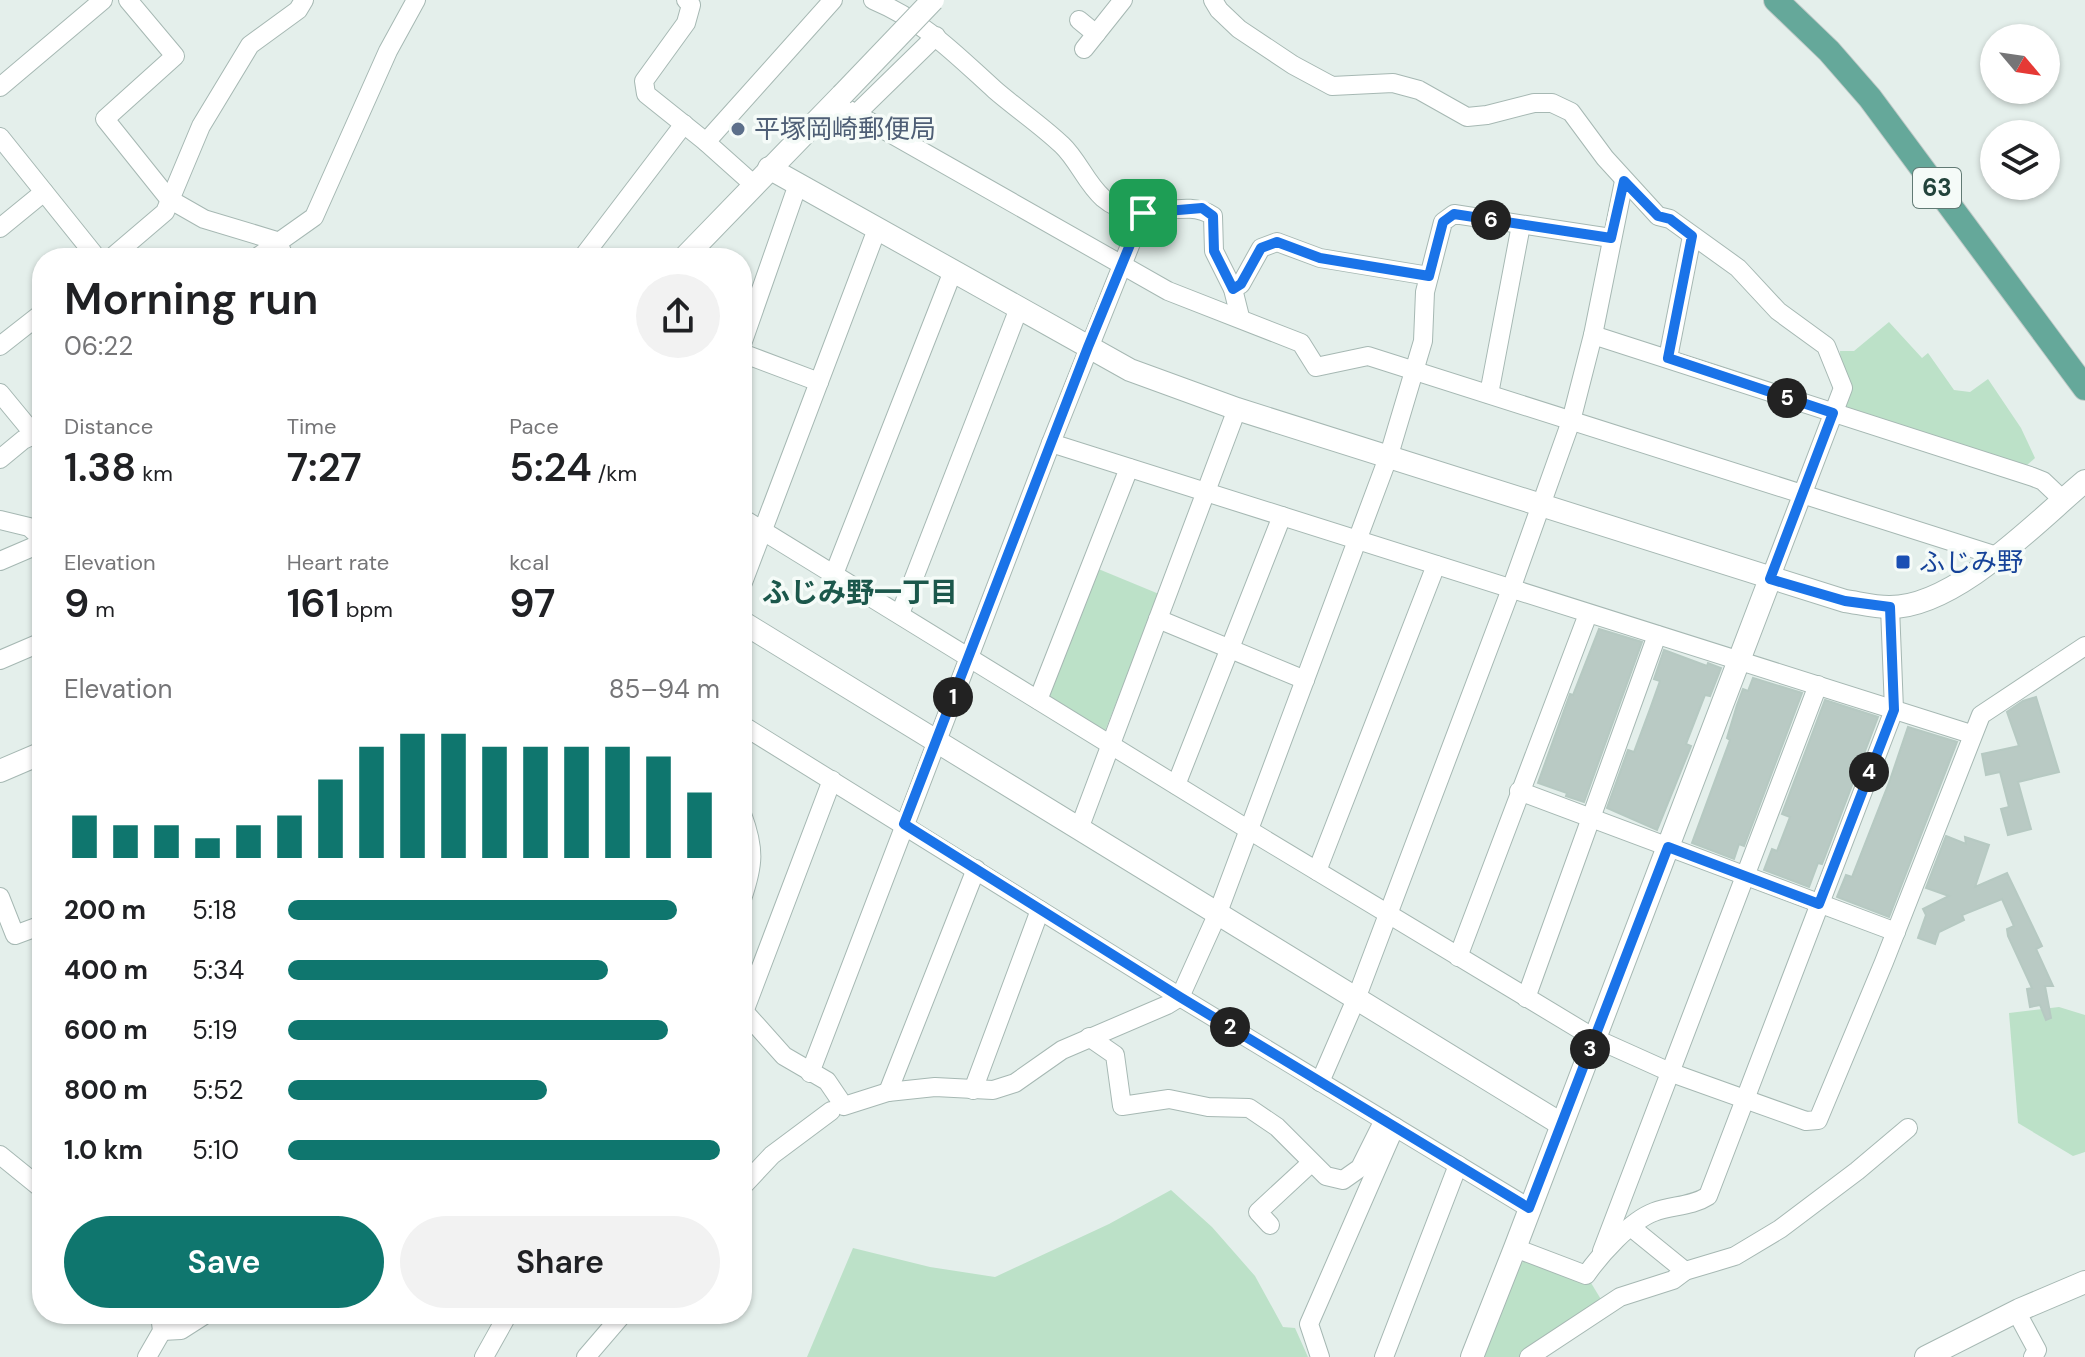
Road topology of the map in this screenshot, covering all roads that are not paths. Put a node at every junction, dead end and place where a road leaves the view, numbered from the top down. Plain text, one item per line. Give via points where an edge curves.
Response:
1 (103, 0) edge
2 (128, 0) edge
3 (304, 0) edge
4 (416, 0) edge
5 (686, 0) edge
6 (833, 0) edge
7 (873, 0) edge
8 (933, 0) edge
9 (1123, 0) edge
10 (1213, 0) edge
11 (1776, 0) edge
12 (1079, 20) dead end
13 (936, 36) junction
14 (0, 87) edge
15 (839, 98) junction
16 (855, 115) junction
17 (684, 124) junction
18 (0, 137) edge
19 (706, 142) junction
20 (769, 168) junction
21 (1624, 181) junction
22 (753, 184) junction
23 (798, 184) junction
24 (44, 192) junction
25 (169, 199) junction
26 (1143, 213) junction
27 (1521, 225) junction
28 (0, 228) edge
29 (877, 229) junction
30 (1692, 236) junction
31 (1611, 238) junction
32 (89, 248) edge
33 (123, 248) edge
34 (276, 248) edge
35 (283, 248) edge
36 (590, 248) edge
37 (693, 248) edge
38 (1121, 265) junction
39 (953, 271) junction
40 (1429, 276) junction
41 (1233, 289) junction
42 (1019, 308) junction
43 (752, 315) edge
44 (1240, 317) junction
45 (32, 321) edge
46 (1593, 335) junction
47 (0, 346) edge
48 (1088, 347) junction
49 (752, 357) edge
50 (1668, 358) junction
51 (1415, 371) junction
52 (819, 382) junction
53 (2085, 388) edge
54 (0, 393) edge
55 (1489, 394) junction
56 (1237, 409) junction
57 (1833, 413) junction
58 (1571, 421) junction
59 (32, 428) edge
60 (32, 440) edge
61 (1051, 443) junction
62 (1389, 455) junction
63 (0, 459) edge
64 (1129, 468) junction
65 (2085, 481) edge
66 (1206, 492) junction
67 (1803, 493) junction
68 (2063, 500) junction
69 (1541, 505) junction
70 (1282, 516) junction
71 (0, 520) edge
72 (752, 524) edge
73 (32, 530) edge
74 (763, 530) junction
75 (1357, 540) junction
76 (32, 546) edge
77 (1997, 556) junction
78 (752, 559) edge
79 (0, 561) edge
80 (1436, 565) junction
81 (834, 574) junction
82 (1770, 579) junction
83 (1511, 589) junction
84 (1890, 607) junction
85 (900, 614) junction
86 (1588, 614) junction
87 (1158, 619) junction
88 (752, 628) edge
89 (1657, 635) junction
90 (32, 646) edge
91 (2085, 646) edge
92 (1230, 649) junction
93 (969, 657) junction
94 (0, 660) edge
95 (1738, 660) junction
96 (1305, 680) junction
97 (1818, 685) junction
98 (1038, 700) junction
99 (1894, 710) junction
100 (752, 731) edge
101 (1971, 734) junction
102 (936, 741) junction
103 (1110, 744) junction
104 (32, 757) edge
105 (0, 771) edge
106 (832, 780) junction
107 (1176, 785) junction
108 (1519, 791) junction
109 (1591, 818) junction
110 (904, 824) junction
111 (1079, 829) junction
112 (1249, 830) junction
113 (1668, 847) junction
114 (976, 869) junction
115 (1317, 871) junction
116 (1745, 877) junction
117 (0, 897) edge
118 (1819, 904) junction
119 (1040, 910) junction
120 (1388, 914) junction
121 (1217, 915) junction
122 (32, 929) edge
123 (1896, 932) junction
124 (1458, 957) junction
125 (752, 987) edge
126 (1180, 997) junction
127 (1526, 998) junction
128 (1356, 999) junction
129 (752, 1020) edge
130 (1089, 1037) junction
131 (1594, 1038) junction
132 (810, 1073) junction
133 (1672, 1073) junction
134 (1320, 1082) junction
135 (973, 1090) junction
136 (888, 1092) junction
137 (1745, 1101) junction
138 (831, 1111) dead end
139 (1389, 1124) junction
140 (1561, 1124) junction
141 (1908, 1128) dead end
142 (0, 1155) edge
143 (1311, 1163) junction
144 (1458, 1165) junction
145 (752, 1176) edge
146 (32, 1181) edge
147 (1529, 1208) junction
148 (1270, 1225) dead end
149 (1632, 1228) junction
150 (1515, 1248) junction
151 (1602, 1251) junction
152 (1685, 1271) junction
153 (2085, 1282) edge
154 (2016, 1311) junction
155 (161, 1324) edge
156 (164, 1324) edge
157 (190, 1324) edge
158 (502, 1324) edge
159 (614, 1324) edge
160 (147, 1357) edge
161 (484, 1357) edge
162 (586, 1357) edge
163 (1320, 1357) edge
164 (1384, 1357) edge
165 (1472, 1357) edge
166 (1529, 1357) edge
167 (1926, 1357) edge
168 (2033, 1357) edge

1 - 14 street
2 - 25 street via 175,56 105,119
3 - 25 street via 250,45 201,126
4 - 35 street via 314,217
5 - 17 street via 691,5 686,23 644,81 646,94
6 - 19 street
7 - 13 street
8 - 15 street, bridge
9 - 12 street via 1090,41
10 - 21 street via 1239,29 1332,86 1393,83 1419,90 1467,117 1552,103 1571,112
11 - 53 main road, 63 via 1870,98
13 - 16 street
13 - 26 street via 1065,147 1104,199 1128,212
15 - 16 street
15 - 20 street
16 - 38 street
17 - 19 street
17 - 36 street
18 - 24 street
19 - 22 street
20 - 22 street
20 - 23 street
21 - 30 street via 1658,216
21 - 31 street
22 - 37 street
23 - 29 street
23 - 43 street
24 - 28 street
24 - 32 street
25 - 33 street via 165,212
25 - 34 street
26 - 38 street
26 - 41 street via 1202,208 1213,216 1214,251
27 - 31 street
27 - 40 street via 1454,214 1443,222
27 - 55 street
29 - 39 street
29 - 52 street
30 - 50 street
30 - 57 street via 1738,268 1778,311 1826,346 1843,388
31 - 46 street
38 - 44 street via 1168,291
38 - 48 street
39 - 42 street
39 - 81 street
40 - 41 street via 1320,258 1277,242 1261,248
40 - 51 street
41 - 44 street
42 - 48 street
42 - 85 street
44 - 51 street via 1301,343 1316,367 1368,356
45 - 47 street
46 - 50 street
46 - 58 street
48 - 56 street via 1130,370
48 - 61 street
49 - 52 street
50 - 57 street
51 - 55 street
51 - 62 street
52 - 74 street
54 - 59 street
55 - 58 street
56 - 62 street
56 - 66 street
57 - 67 street
57 - 68 street via 2033,477
58 - 67 street
58 - 69 street
60 - 63 street
61 - 64 street
61 - 93 street
62 - 69 street
62 - 75 street
64 - 66 street
64 - 98 street
65 - 68 street
66 - 70 street
66 - 87 street
67 - 77 street
67 - 82 street
68 - 77 street
69 - 82 street
69 - 83 street
70 - 75 street
70 - 92 street
71 - 73 street
72 - 74 street
74 - 78 street
74 - 81 street
75 - 80 street
75 - 96 street
76 - 79 street
77 - 84 street via 1958,586
80 - 83 street
80 - 115 street
81 - 85 street
82 - 84 street via 1845,601
82 - 95 street
83 - 86 street
83 - 120 street
84 - 99 street
85 - 93 street
86 - 89 street
86 - 108 street
87 - 92 street
87 - 103 street
88 - 102 street
89 - 95 street
89 - 109 street
90 - 94 street
91 - 101 street via 1981,715
92 - 96 street
92 - 107 street
93 - 98 street
93 - 102 street
95 - 97 street
95 - 113 street
96 - 112 street
97 - 99 street
97 - 116 street
98 - 103 street
99 - 101 street
99 - 118 street
100 - 106 street
101 - 123 street
102 - 110 street
102 - 111 street
103 - 107 street
103 - 111 street
104 - 105 street
106 - 110 street
106 - 125 street
107 - 112 street
108 - 109 street
108 - 124 street
109 - 113 street
109 - 127 street
110 - 114 street
110 - 132 street
111 - 121 street
112 - 115 street
112 - 121 street
113 - 116 street
113 - 131 street
114 - 119 street
114 - 136 street
115 - 120 street
116 - 118 street
116 - 133 street
117 - 122 street via 15,935
118 - 123 street
118 - 137 street
119 - 126 street
119 - 135 street
120 - 124 street
120 - 128 street
121 - 126 street
121 - 128 street
123 - 137 street via 1818,1120
124 - 127 street
126 - 130 street
126 - 134 street
127 - 131 street
128 - 134 street
128 - 140 street
129 - 132 street via 784,1056
130 - 135 street via 1015,1083
130 - 143 street via 1115,1055 1122,1106 1169,1099 1249,1108 1277,1127
131 - 133 street
131 - 140 street
132 - 136 street via 827,1081 844,1106
133 - 137 street
133 - 151 street
134 - 139 street
135 - 136 street
137 - 149 street via 1708,1196 1696,1204 1650,1213
138 - 145 street
139 - 143 street via 1360,1168 1343,1180 1326,1176
139 - 144 street
139 - 163 street via 1309,1324
140 - 147 street
141 - 152 street via 1780,1229 1735,1256
142 - 146 street
143 - 148 street via 1258,1212
144 - 147 street
144 - 164 street
147 - 150 street
149 - 151 street
149 - 152 street
150 - 151 street via 1586,1275
150 - 165 street
152 - 166 street via 1620,1297
153 - 154 street
154 - 167 street
154 - 168 street via 2037,1350
155 - 160 street
156 - 157 street via 181,1330
158 - 161 street
159 - 162 street

